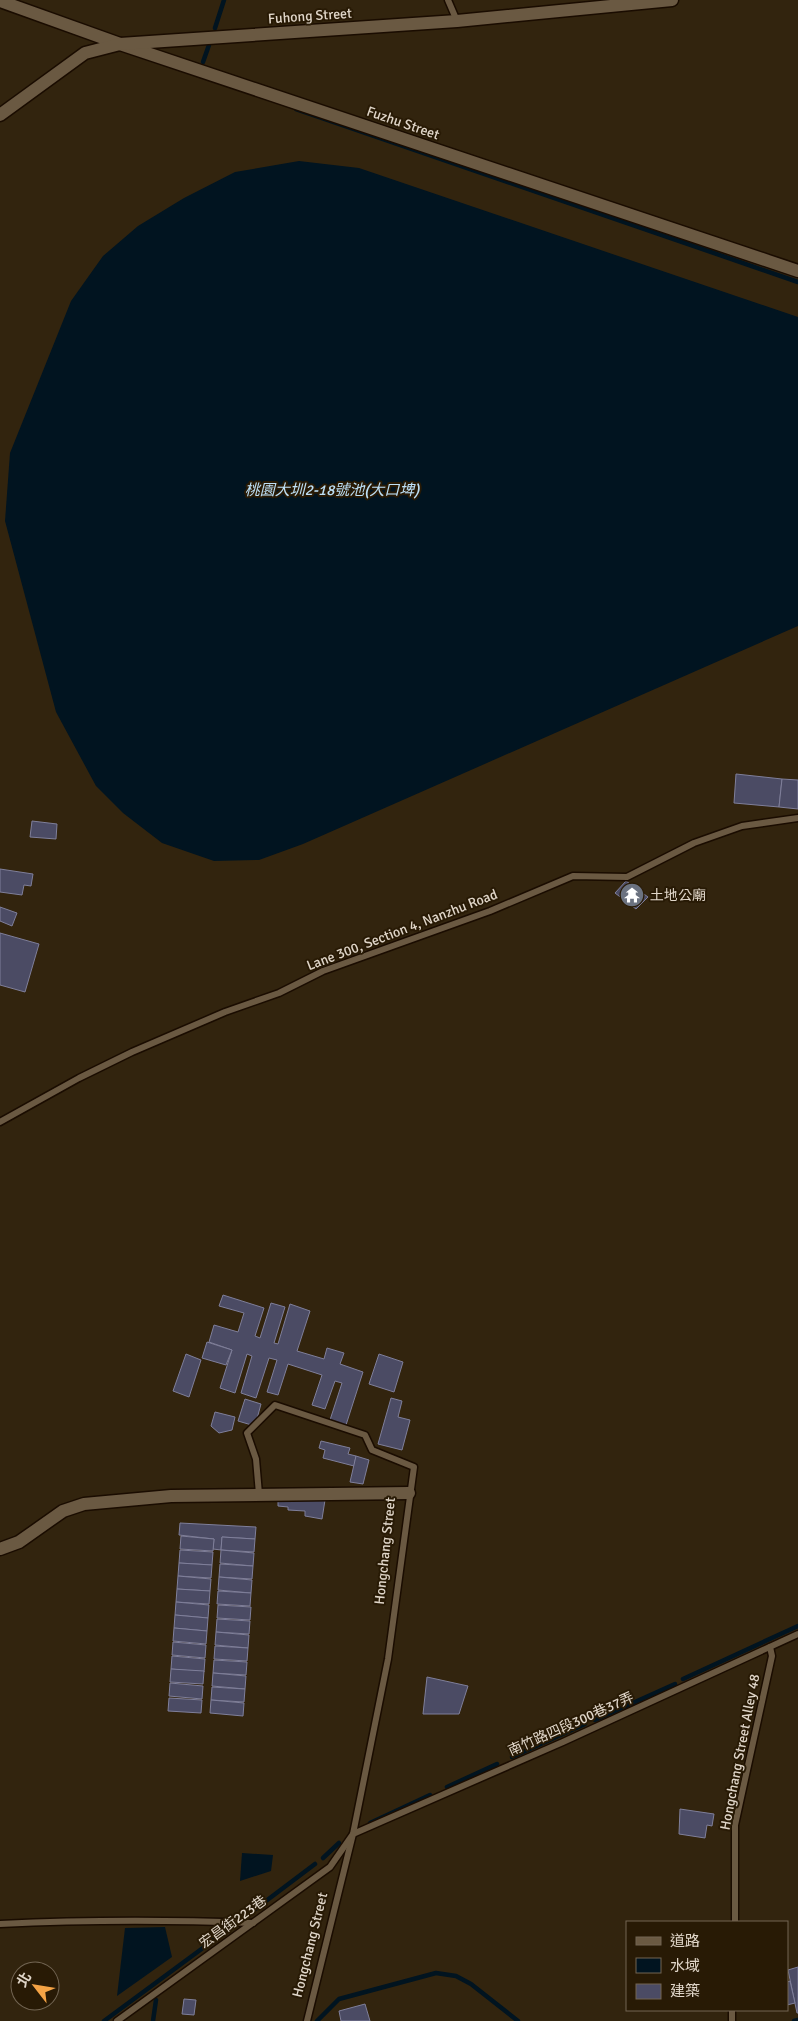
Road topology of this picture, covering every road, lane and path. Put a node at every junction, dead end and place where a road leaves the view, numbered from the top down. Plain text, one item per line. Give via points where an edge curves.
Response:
1 (448, 0) edge
2 (672, 0) edge
3 (0, 1) edge
4 (456, 21) junction
5 (120, 44) junction
6 (0, 115) edge
7 (798, 271) edge
8 (798, 818) edge
9 (0, 1122) edge
10 (409, 1493) junction
11 (259, 1494) junction
12 (0, 1550) edge
13 (798, 1634) edge
14 (770, 1647) junction
15 (353, 1834) junction
16 (735, 1921) edge
17 (252, 1923) junction
18 (0, 1924) edge
19 (117, 2021) edge
20 (307, 2021) edge

1 - 4 lane
2 - 4 street, Fuhong Street
3 - 5 street, Fuzhu Street
4 - 5 street, Fuhong Street
5 - 6 street, Fuhong Street via 85,54
5 - 7 street, Fuzhu Street
8 - 9 lane, Lane 300, Section 4, Nanzhu Road via 742,826 694,843 628,877 574,876 490,911 323,970 279,993 132,1052
10 - 11 street, Hongchang Street
10 - 11 lane via 414,1467 372,1450 365,1435 275,1405 248,1433 256,1459
10 - 15 lane, Hongchang Street via 388,1659
11 - 12 street, Hongchang Street via 171,1496 84,1504 63,1510 19,1542
13 - 14 lane, 南竹路四段300巷37弄
14 - 15 lane, 南竹路四段300巷37弄
14 - 16 lane, Hongchang Street Alley 48 via 772,1656 735,1825
15 - 17 lane, 宏昌街223巷 via 330,1867
15 - 20 lane, Hongchang Street
17 - 18 lane via 184,1920
17 - 19 lane, 宏昌街223巷

